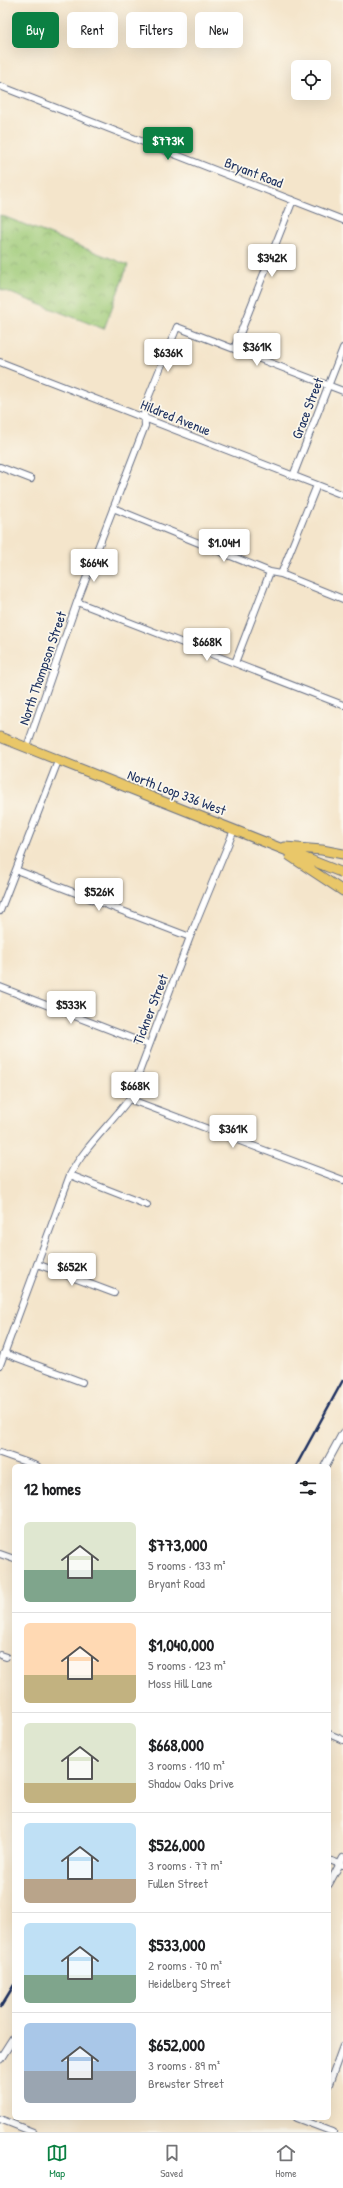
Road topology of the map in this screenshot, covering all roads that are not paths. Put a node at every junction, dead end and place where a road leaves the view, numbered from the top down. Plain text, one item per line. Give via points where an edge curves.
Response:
1 (0, 86) edge
2 (293, 200) junction
3 (343, 220) edge
4 (343, 348) edge
5 (234, 349) junction
6 (0, 362) edge
7 (328, 385) junction
8 (343, 391) edge
9 (144, 417) junction
10 (0, 467) edge
11 (293, 476) junction
12 (31, 479) dead end
13 (317, 485) junction
14 (343, 496) edge
15 (113, 508) junction
16 (270, 572) junction
17 (281, 574) junction
18 (343, 599) edge
19 (77, 602) junction
20 (235, 663) junction
21 (343, 705) edge
22 (0, 737) edge
23 (27, 747) junction
24 (58, 761) junction
25 (234, 830) junction
26 (276, 846) junction
27 (343, 854) edge
28 (16, 870) junction
29 (343, 873) edge
30 (343, 891) edge
31 (0, 911) edge
32 (190, 937) junction
33 (0, 987) edge
34 (149, 1046) junction
35 (129, 1099) junction
36 (70, 1175) junction
37 (343, 1180) edge
38 (147, 1205) dead end
39 (37, 1264) junction
40 (114, 1293) dead end
41 (4, 1353) junction
42 (0, 1365) edge
43 (82, 1382) dead end
44 (343, 1433) edge
45 (0, 1453) edge
46 (31, 1464) edge
47 (326, 1464) edge
48 (0, 1554) edge
49 (12, 1558) edge
50 (331, 1735) edge
51 (343, 1740) edge
52 (331, 1860) edge
53 (342, 1862) edge
54 (331, 1881) edge
55 (12, 2040) edge
56 (343, 2046) edge
57 (0, 2059) edge
58 (331, 2079) edge
59 (0, 2120) edge
60 (301, 2120) edge
61 (315, 2120) edge
62 (314, 2125) junction
63 (34, 2132) edge
64 (333, 2132) edge

1 - 2 street, Bryant Road
2 - 3 street, Bryant Road
2 - 5 street
4 - 7 street, Grace Street
5 - 7 street
5 - 9 street, North Thompson Street via 177,327 144,408
6 - 9 street, Hildred Avenue
7 - 8 street
7 - 11 street, Grace Street
9 - 11 street, Hildred Avenue
9 - 15 street, North Thompson Street via 145,426
10 - 12 street
11 - 13 street, Hildred Avenue
13 - 14 street, Hildred Avenue
13 - 17 street
15 - 16 street
15 - 19 street, North Thompson Street
16 - 17 street
16 - 20 street
17 - 18 street
19 - 20 street
19 - 23 street, North Thompson Street
20 - 21 street
22 - 23 main road, North Loop 336 West
23 - 24 main road, North Loop 336 West
24 - 25 main road, North Loop 336 West
24 - 28 street
25 - 26 main road, North Loop 336 West
25 - 32 street, Tickner Street
26 - 27 main road
26 - 29 main road, North Loop 336 West
26 - 30 main road
28 - 31 street
28 - 32 street
32 - 34 street, Tickner Street
33 - 34 street
34 - 35 street, Tickner Street
35 - 36 street, Tickner Street via 77,1160
35 - 37 street
36 - 38 street
36 - 39 street, Tickner Street
39 - 40 street
39 - 41 street, Tickner Street
41 - 42 street, Tickner Street
41 - 43 street
44 - 47 street
45 - 46 street
48 - 49 street
50 - 51 street
52 - 53 street
53 - 54 street
55 - 57 street
56 - 58 street
59 - 63 street
60 - 62 street
61 - 62 street
62 - 64 street

